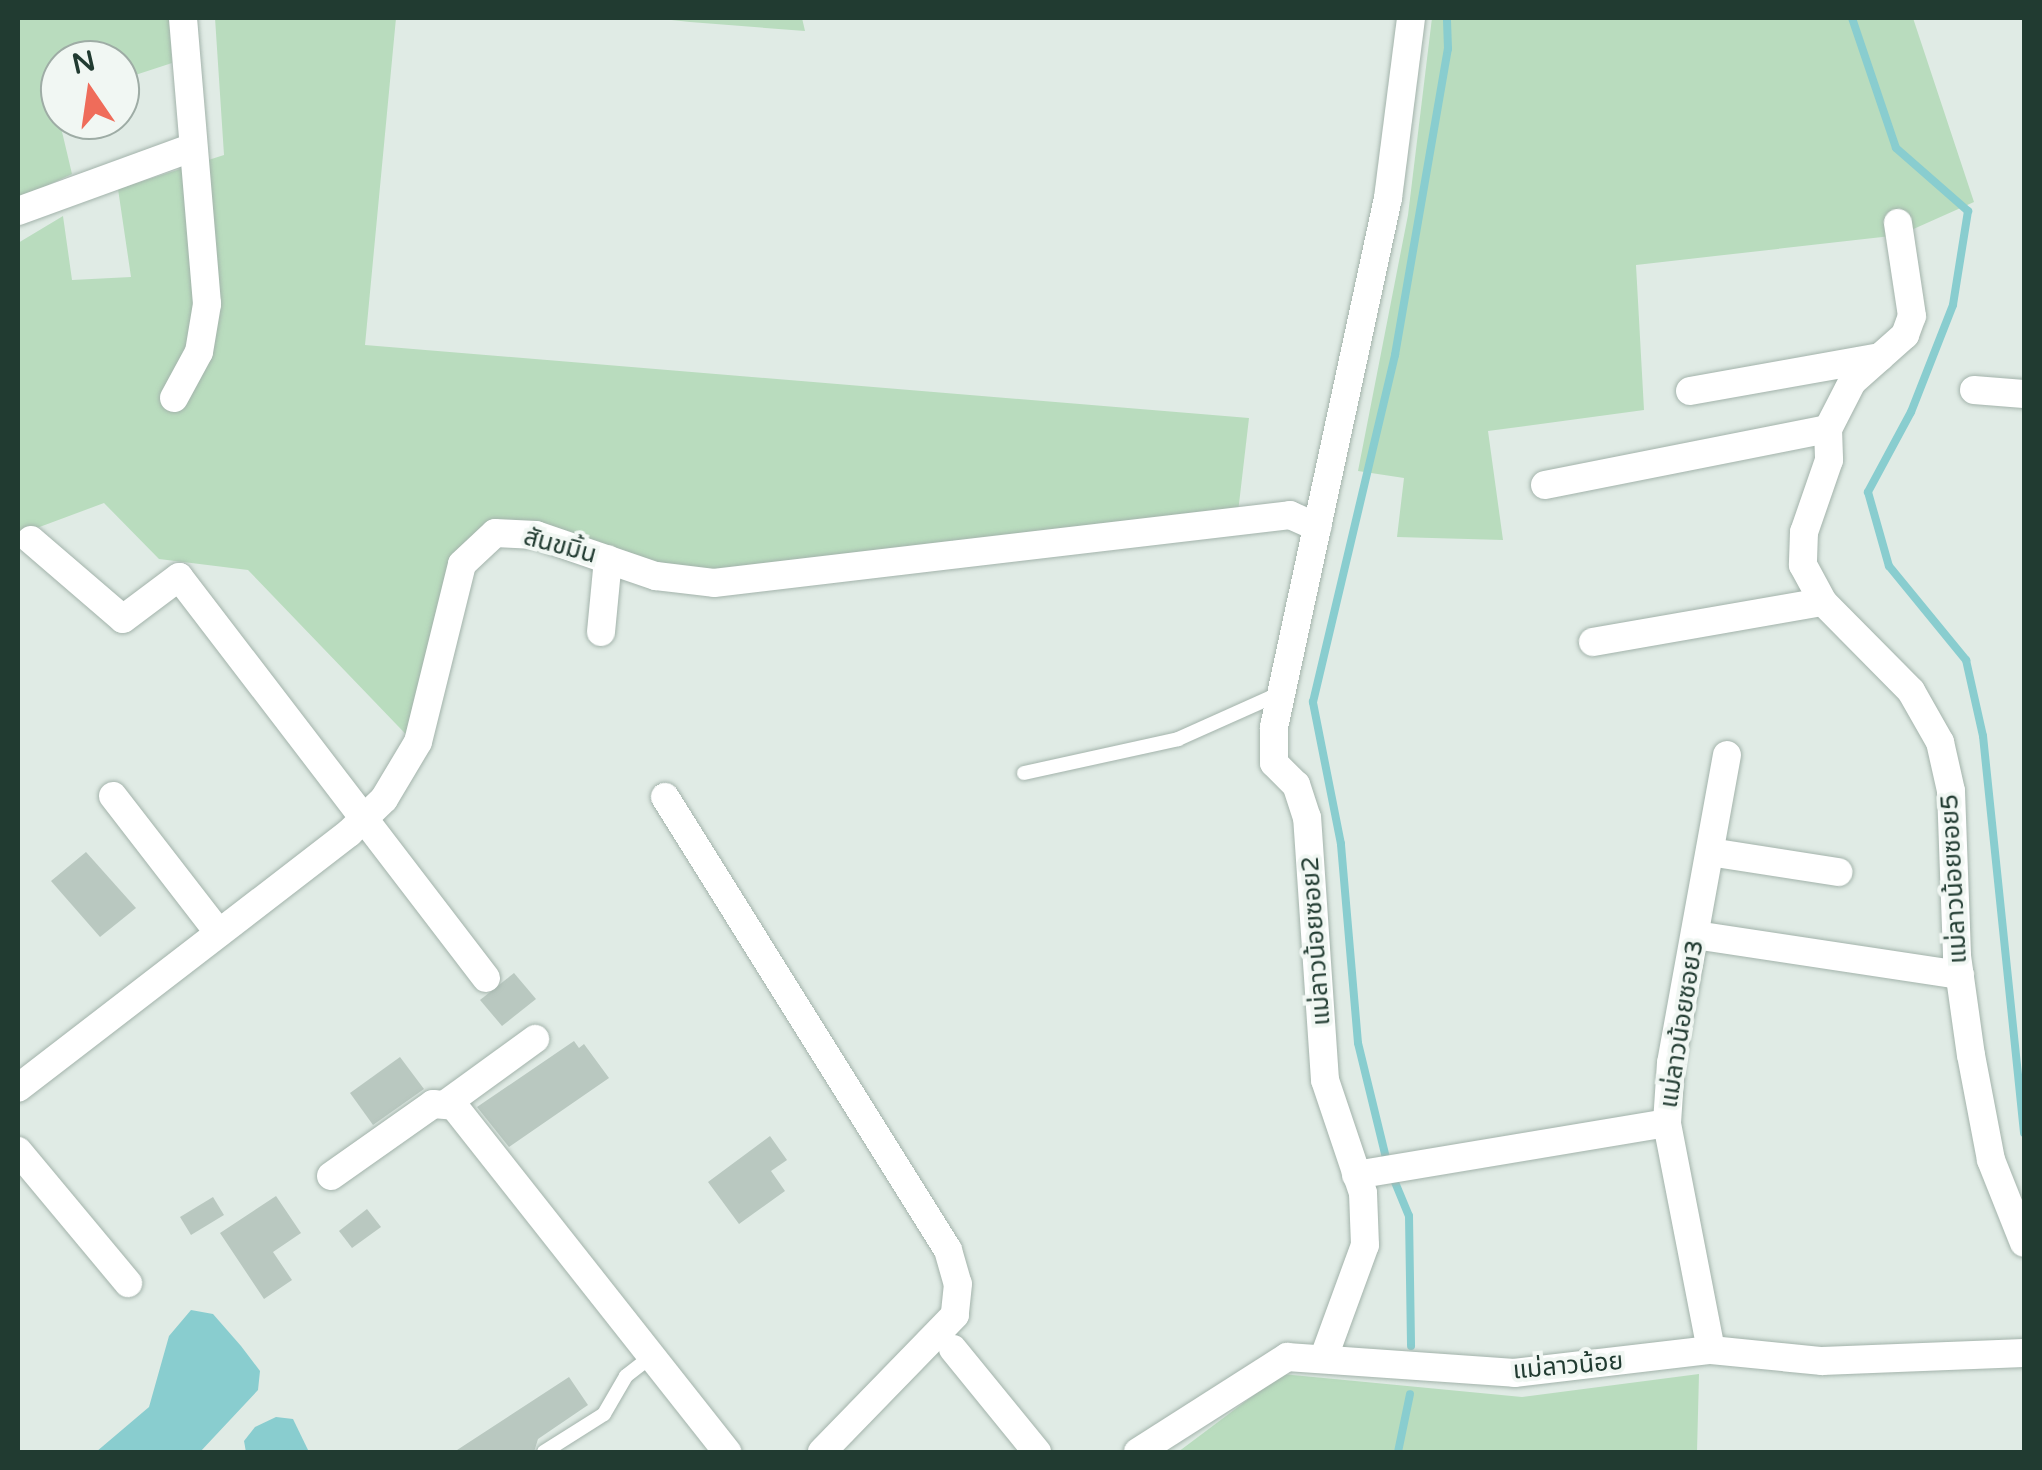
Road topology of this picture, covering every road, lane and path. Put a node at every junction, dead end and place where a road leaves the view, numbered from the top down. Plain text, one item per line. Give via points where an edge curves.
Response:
1 (184, 18) edge
2 (1411, 18) edge
3 (191, 148) junction
4 (18, 212) edge
5 (1898, 223) dead end
6 (1884, 356) junction
7 (1974, 390) dead end
8 (1690, 391) dead end
9 (2024, 394) edge
10 (174, 398) dead end
11 (1828, 429) junction
12 (1545, 485) dead end
13 (1317, 527) junction
14 (31, 540) dead end
15 (608, 560) junction
16 (1824, 602) junction
17 (601, 632) dead end
18 (1593, 642) dead end
19 (1282, 693) junction
20 (1727, 755) dead end
21 (1024, 774) dead end
22 (113, 796) dead end
23 (665, 797) dead end
24 (362, 820) junction
25 (1710, 852) junction
26 (1838, 872) dead end
27 (220, 933) junction
28 (1695, 935) junction
29 (1960, 975) junction
30 (486, 978) dead end
31 (534, 1039) dead end
32 (18, 1088) edge
33 (448, 1103) junction
34 (1667, 1123) junction
35 (18, 1151) edge
36 (1356, 1174) junction
37 (331, 1176) dead end
38 (2024, 1243) edge
39 (128, 1283) dead end
40 (953, 1349) dead end
41 (1710, 1350) junction
42 (2024, 1353) edge
43 (1324, 1357) junction
44 (649, 1358) junction
45 (544, 1452) edge
46 (727, 1452) edge
47 (822, 1452) edge
48 (1037, 1452) edge
49 (1138, 1452) edge

1 - 3 street
2 - 13 street, แม่ลาวน้อยซอย2 via 1388,198
3 - 4 street
3 - 10 street via 207,304 200,352
5 - 6 street via 1912,316 1905,335
6 - 8 street
6 - 11 street via 1852,382
7 - 9 street
11 - 12 street
11 - 16 street, แม่ลาวน้อยซอย5 via 1829,460 1804,532 1803,565
13 - 15 street, สันขมิ้น via 1290,514 714,583 656,576
13 - 19 street, แม่ลาวน้อยซอย2
14 - 24 street via 123,619 180,577
15 - 17 street
15 - 24 street, สันขมิ้น via 536,535 495,532 462,564 418,742 384,798
16 - 18 street
16 - 29 street, แม่ลาวน้อยซอย5 via 1911,692 1940,742 1951,791
19 - 21 lane via 1178,739
19 - 36 street, แม่ลาวน้อยซอย2 via 1274,763 1296,786 1307,818 1325,1080
20 - 25 street, แม่ลาวน้อยซอย3
22 - 27 street
23 - 47 street via 948,1250 958,1284 954,1315
24 - 27 street, สันขมิ้น
24 - 30 street
25 - 26 street
25 - 28 street, แม่ลาวน้อยซอย3
27 - 32 street, สันขมิ้น
28 - 29 street
28 - 34 street, แม่ลาวน้อยซอย3
29 - 38 street, แม่ลาวน้อยซอย5 via 1991,1160
31 - 33 street
33 - 37 street via 433,1104
33 - 44 street
34 - 36 street
34 - 41 street, แม่ลาวน้อยซอย3
35 - 39 street
36 - 43 street, แม่ลาวน้อยซอย2 via 1365,1245
40 - 48 street
41 - 42 street, แม่ลาวน้อย via 1822,1361
41 - 43 street, แม่ลาวน้อย via 1514,1373
43 - 49 street, แม่ลาวน้อย via 1287,1358
44 - 45 lane via 626,1376 604,1414
44 - 46 street

